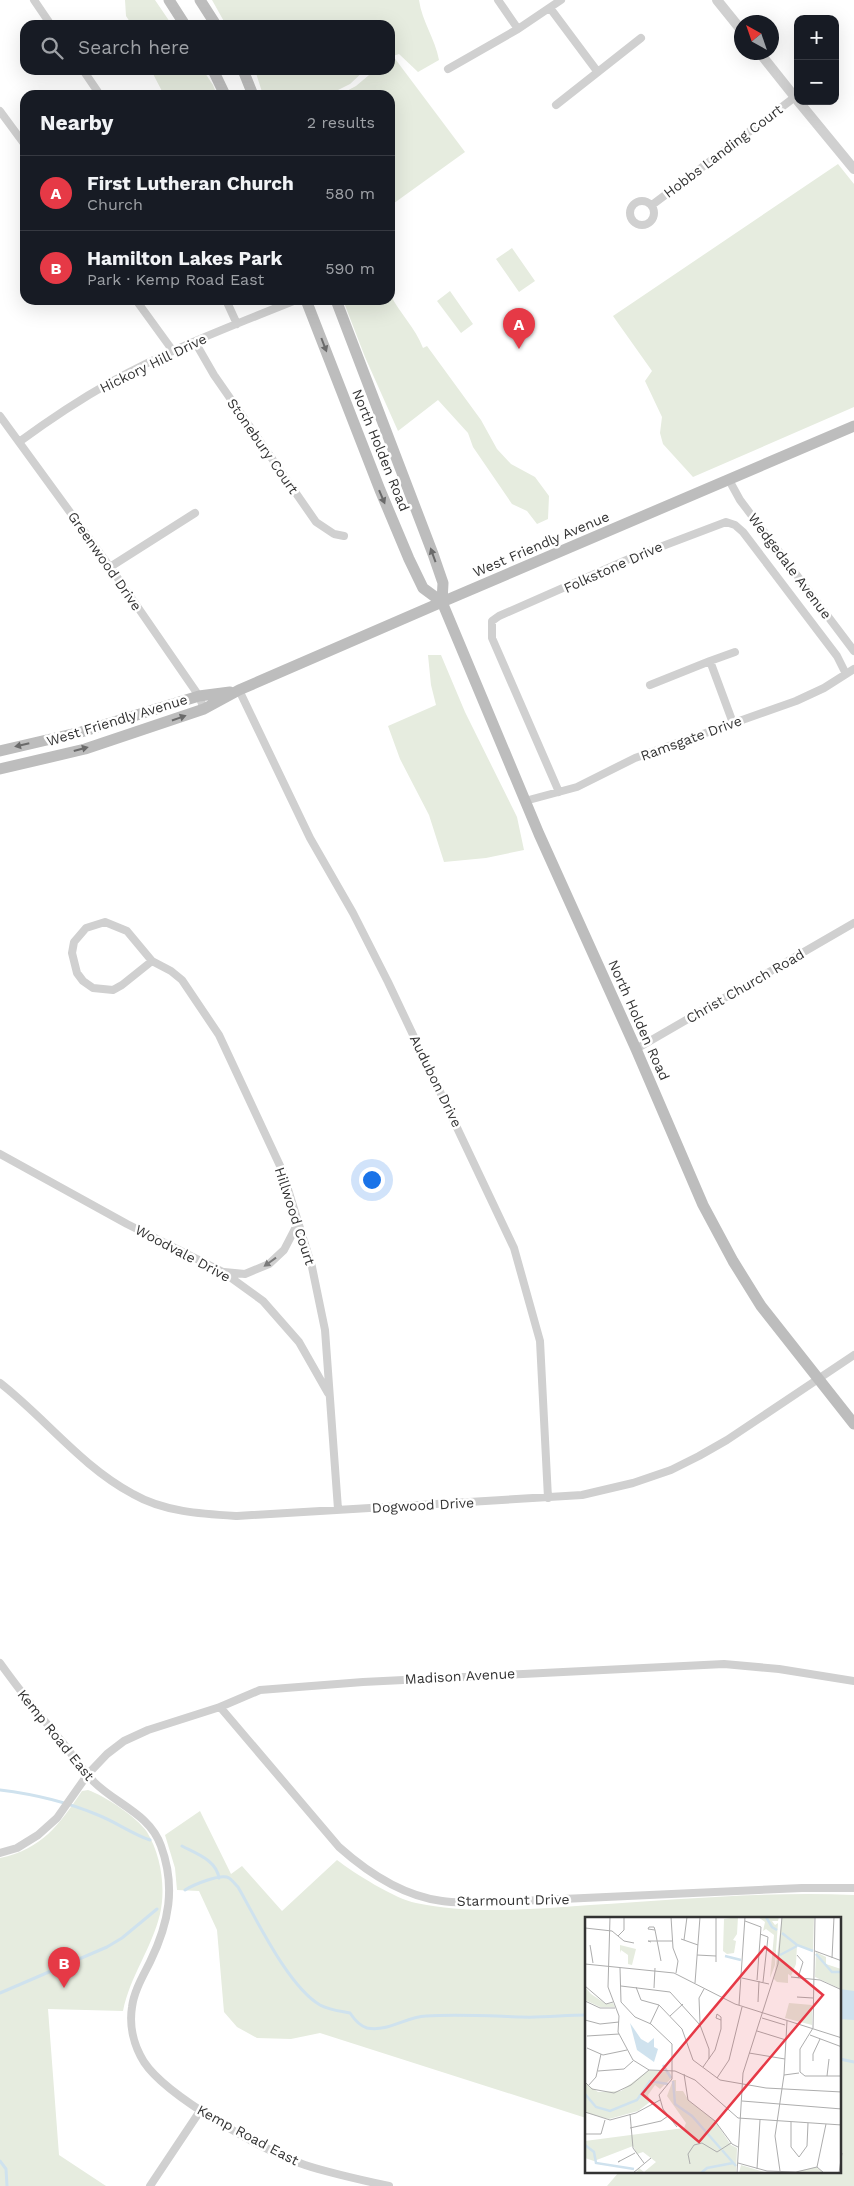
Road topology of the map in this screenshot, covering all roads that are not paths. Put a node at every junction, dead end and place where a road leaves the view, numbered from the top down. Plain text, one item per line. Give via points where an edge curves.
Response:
1 (34, 0) edge
2 (169, 0) edge
3 (200, 0) edge
4 (498, 0) edge
5 (560, 0) edge
6 (717, 0) edge
7 (550, 8) junction
8 (48, 20) edge
9 (182, 20) edge
10 (213, 20) edge
11 (734, 21) edge
12 (518, 29) junction
13 (641, 38) dead end
14 (765, 60) edge
15 (448, 69) dead end
16 (597, 71) junction
17 (86, 75) edge
18 (215, 75) edge
19 (245, 75) edge
20 (97, 90) edge
21 (223, 90) edge
22 (251, 90) edge
23 (794, 96) edge
24 (794, 102) edge
25 (556, 105) dead end
26 (801, 105) edge
27 (0, 110) edge
28 (20, 138) edge
29 (854, 169) edge
30 (652, 205) dead end
31 (140, 305) edge
32 (228, 305) edge
33 (284, 305) edge
34 (308, 305) edge
35 (338, 305) edge
36 (237, 324) junction
37 (195, 342) junction
38 (173, 351) junction
39 (0, 416) edge
40 (854, 426) edge
41 (19, 442) junction
42 (729, 480) junction
43 (195, 513) dead end
44 (344, 536) dead end
45 (110, 567) junction
46 (442, 602) junction
47 (854, 651) edge
48 (735, 652) dead end
49 (710, 661) junction
50 (854, 668) edge
51 (846, 674) junction
52 (650, 684) dead end
53 (239, 690) junction
54 (199, 696) junction
55 (204, 709) junction
56 (733, 723) junction
57 (0, 751) edge
58 (0, 769) edge
59 (559, 792) junction
60 (525, 801) junction
61 (854, 923) edge
62 (152, 961) junction
63 (636, 1049) junction
64 (1, 1153) edge
65 (298, 1223) junction
66 (223, 1272) junction
67 (854, 1355) edge
68 (818, 1379) junction
69 (0, 1383) edge
70 (329, 1395) junction
71 (854, 1424) edge
72 (548, 1498) junction
73 (338, 1509) junction
74 (0, 1663) edge
75 (854, 1682) edge
76 (220, 1708) junction
77 (88, 1774) junction
78 (0, 1853) edge
79 (854, 1888) edge
80 (200, 2110) junction
81 (150, 2186) edge
82 (389, 2186) edge

1 - 8 street
2 - 9 main road
3 - 10 main road
4 - 12 street
5 - 7 street
6 - 11 street
7 - 12 street
7 - 16 street
12 - 15 street
13 - 16 street
14 - 23 street
16 - 25 street
17 - 20 street
18 - 21 main road
19 - 22 main road
24 - 30 street, Hobbs Landing Court
26 - 29 street
27 - 28 street
31 - 38 street
32 - 36 street
33 - 36 street, Hickory Hill Drive
34 -> 46 main road, North Holden Road via 409,559 423,588
46 -> 35 main road, North Holden Road via 443,584 438,569
36 - 37 street, Hickory Hill Drive
37 - 38 street, Hickory Hill Drive
37 - 44 street, Stonebury Court via 316,522 334,534
38 - 41 street, Hickory Hill Drive via 104,386
39 - 41 street, Greenwood Drive
40 - 42 main road, West Friendly Avenue
41 - 45 street, Greenwood Drive
42 - 46 main road, West Friendly Avenue
42 - 47 street, Wedgedale Avenue via 740,500
43 - 45 street
45 - 54 street, Greenwood Drive
46 - 53 main road, West Friendly Avenue
46 - 60 main road, North Holden Road
48 - 49 street
49 - 52 street
49 - 56 street
50 - 51 street, Ramsgate Drive
51 - 56 street, Ramsgate Drive via 796,701
51 - 59 street, Folkstone Drive via 837,656 735,525 726,522 631,558 492,621 492,638
53 - 54 main road, West Friendly Avenue
53 - 55 main road, West Friendly Avenue
53 - 72 street, Audubon Drive via 310,838 388,982 514,1248 540,1341
54 - 55 street, Greenwood Drive
54 -> 57 main road, West Friendly Avenue via 81,732
58 -> 55 main road, West Friendly Avenue via 85,749
56 - 59 street, Ramsgate Drive via 635,758 577,787
59 - 60 street, Ramsgate Drive
60 - 63 main road, North Holden Road
61 - 63 street, Christ Church Road
62 - 62 street, Hillwood Court via 127,931 104,922 80,933 72,952 77,973 93,988 113,990
62 - 65 street, Hillwood Court via 182,980 219,1035 282,1170
63 - 68 main road, North Holden Road via 703,1205 733,1262 761,1306
64 - 66 street, Woodvale Drive via 127,1224
65 -> 66 street via 284,1250 269,1264 245,1274
65 - 70 street, Hillwood Court via 312,1267 324,1330
66 - 70 street, Woodvale Drive via 263,1301 299,1342
67 - 68 street, Dogwood Drive
68 - 71 main road, North Holden Road
68 - 72 street, Dogwood Drive via 727,1440 671,1470 582,1495
69 - 73 street, Dogwood Drive via 114,1482 134,1495 165,1507 237,1516
70 - 73 street, Hillwood Court
72 - 73 street, Dogwood Drive
74 - 77 street, Kemp Road East
75 - 76 street, Madison Avenue via 779,1669 724,1664 372,1681 260,1690
76 - 77 street, Madison Avenue via 148,1730 124,1741
76 - 79 street, Starmount Drive via 339,1847 383,1880 440,1901 478,1903
77 - 78 street via 62,1811 38,1836
77 - 80 street, Kemp Road East via 149,1824 163,1851 169,1875 168,1915 136,1991 132,2027 144,2062
80 - 81 street
80 - 82 street, Kemp Road East via 303,2164 346,2178

